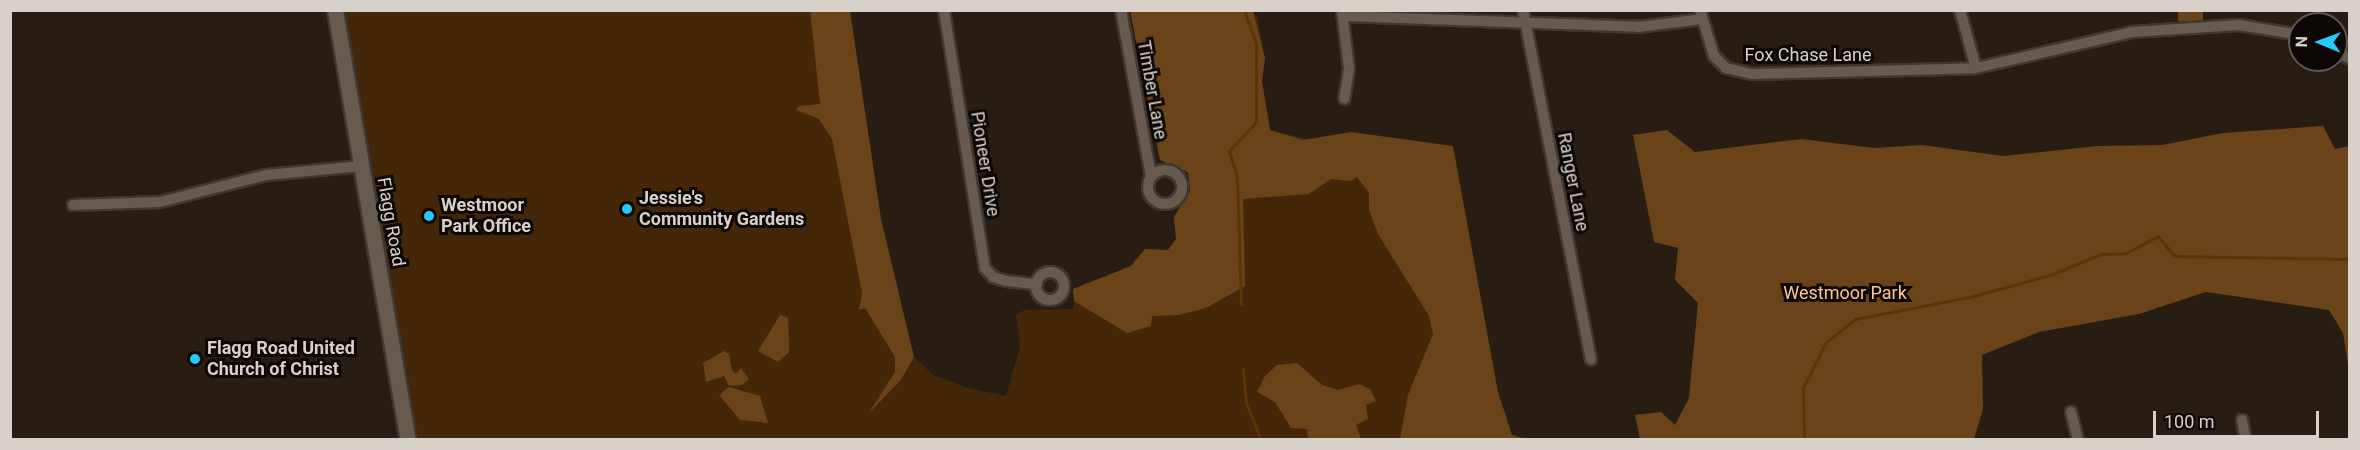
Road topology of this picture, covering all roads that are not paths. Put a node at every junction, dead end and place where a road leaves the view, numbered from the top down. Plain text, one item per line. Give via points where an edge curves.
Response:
1 (335, 10) edge
2 (944, 10) edge
3 (1121, 10) edge
4 (1960, 10) edge
5 (1343, 13) edge
6 (1701, 15) edge
7 (1524, 16) edge
8 (2288, 33) edge
9 (1976, 68) junction
10 (1344, 99) dead end
11 (362, 166) junction
12 (1151, 176) dead end
13 (73, 205) dead end
14 (1037, 284) dead end
15 (1591, 359) dead end
16 (2072, 412) dead end
17 (2242, 420) dead end
18 (408, 440) edge
19 (2078, 440) edge
20 (2246, 440) edge

1 - 11 street, Flagg Road
2 - 14 street, Pioneer Drive via 985,268 993,277
3 - 12 street, Timber Lane
4 - 9 street
5 - 7 street, Fox Chase Lane
5 - 10 street via 1349,69
6 - 7 street, Fox Chase Lane via 1638,27
6 - 9 street, Fox Chase Lane via 1710,51 1735,71
7 - 15 street, Ranger Lane
8 - 9 street, Fox Chase Lane via 2239,25 2132,32
11 - 13 street via 266,175 160,202
11 - 18 street, Flagg Road
16 - 19 street
17 - 20 street

